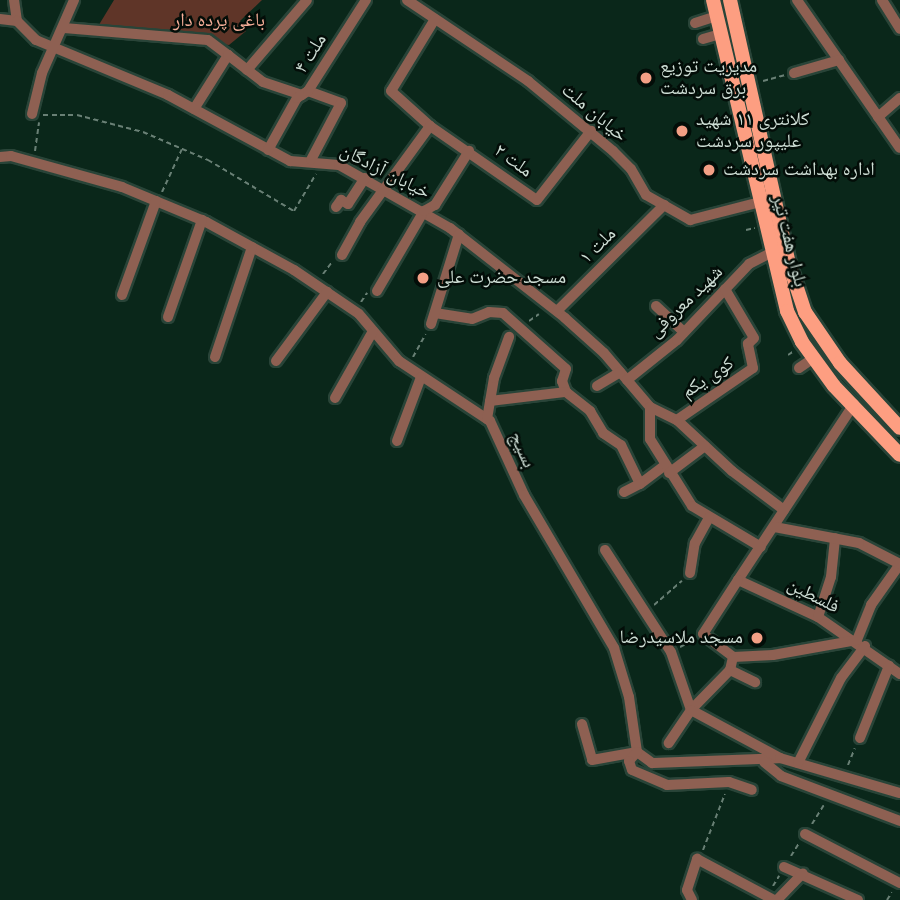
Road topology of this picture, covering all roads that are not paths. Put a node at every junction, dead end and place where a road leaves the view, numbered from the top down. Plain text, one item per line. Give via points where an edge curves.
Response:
1 (14, 0) edge
2 (74, 0) edge
3 (307, 0) edge
4 (366, 0) edge
5 (407, 0) edge
6 (713, 0) edge
7 (730, 0) edge
8 (797, 0) edge
9 (882, 0) edge
10 (716, 16) junction
11 (435, 19) junction
12 (6, 22) edge
13 (695, 23) dead end
14 (64, 28) junction
15 (900, 30) edge
16 (721, 34) junction
17 (703, 39) dead end
18 (52, 47) junction
19 (228, 55) junction
20 (839, 60) junction
21 (247, 70) junction
22 (794, 73) road end
23 (305, 93) junction
24 (900, 98) edge
25 (194, 109) junction
26 (36, 114) road end
27 (878, 117) junction
28 (430, 126) junction
29 (592, 131) junction
30 (900, 148) edge
31 (268, 150) junction
32 (469, 151) junction
33 (0, 157) edge
34 (311, 160) junction
35 (365, 178) junction
36 (387, 189) junction
37 (156, 201) junction
38 (760, 202) junction
39 (664, 205) junction
40 (336, 206) dead end
41 (424, 211) junction
42 (202, 220) junction
43 (459, 234) junction
44 (252, 247) junction
45 (771, 253) junction
46 (342, 255) road end
47 (725, 289) junction
48 (377, 290) road end
49 (327, 292) junction
50 (122, 295) dead end
51 (656, 306) dead end
52 (557, 311) junction
53 (169, 317) dead end
54 (373, 331) junction
55 (683, 331) junction
56 (509, 337) dead end
57 (215, 357) dead end
58 (814, 358) junction
59 (276, 361) dead end
60 (799, 368) dead end
61 (624, 376) junction
62 (421, 377) junction
63 (597, 386) dead end
64 (566, 392) junction
65 (335, 398) dead end
66 (490, 401) junction
67 (854, 404) junction
68 (650, 407) junction
69 (487, 419) junction
70 (677, 420) junction
71 (900, 428) edge
72 (397, 441) dead end
73 (705, 446) junction
74 (900, 455) edge
75 (667, 470) junction
76 (640, 484) junction
77 (624, 492) dead end
78 (784, 510) junction
79 (709, 518) junction
80 (774, 527) junction
81 (835, 538) junction
82 (761, 547) junction
83 (605, 550) dead end
84 (690, 573) road end
85 (738, 580) junction
86 (818, 617) junction
87 (861, 643) junction
88 (733, 657) junction
89 (889, 666) junction
90 (730, 670) junction
91 (900, 674) edge
92 (755, 682) dead end
93 (691, 710) junction
94 (582, 724) dead end
95 (860, 738) road end
96 (669, 743) dead end
97 (637, 752) junction
98 (780, 758) junction
99 (764, 762) junction
100 (798, 763) junction
101 (752, 790) dead end
102 (900, 793) edge
103 (900, 821) edge
104 (804, 834) dead end
105 (784, 867) road end
106 (803, 873) junction
107 (900, 883) edge
108 (772, 898) edge
109 (692, 900) edge
110 (858, 900) edge

1 - 12 street
2 - 14 street
3 - 21 street
4 - 23 street, ملت ۴
5 - 11 street, خیابان ملت
6 - 10 main road, بلوار هفت تیر
7 - 71 main road, بلوار هفت تیر via 789,264 806,312 840,363
8 - 20 street
9 - 15 street
10 - 13 street
10 - 16 main road, بلوار هفت تیر
11 - 28 street, ملت ۲ via 391,91
11 - 29 street, خیابان ملت
12 - 18 street, خیابان آزادگان
14 - 18 street
14 - 19 street via 208,40
16 - 17 street
16 - 38 main road, بلوار هفت تیر
18 - 25 street, خیابان آزادگان
18 - 26 street
19 - 21 street
19 - 25 street
20 - 22 street
20 - 27 street
21 - 23 street via 263,82
23 - 31 street, ملت ۴
23 - 34 street via 341,103
24 - 27 street
25 - 31 street, خیابان آزادگان
27 - 30 street
28 - 32 street, ملت ۲
28 - 36 street
29 - 32 street, ملت ۲ via 537,200
29 - 39 street, خیابان ملت via 631,169 646,195
31 - 34 street, خیابان آزادگان via 290,162
32 - 41 street via 435,205
33 - 37 street, بسیج
34 - 35 street, خیابان آزادگان
35 - 36 street, خیابان آزادگان
35 - 40 street via 348,204 341,200
36 - 41 street, خیابان آزادگان
36 - 46 street via 359,222
37 - 42 street, بسیج
37 - 50 street
38 - 39 street, خیابان ملت via 690,220
38 - 45 main road, بلوار هفت تیر
39 - 52 street, ملت ۱
41 - 43 street, خیابان آزادگان
41 - 48 street
42 - 44 street, بسیج
42 - 53 street
43 - 52 street, خیابان آزادگان
43 - 64 street via 433,318 472,319 489,312 503,313 566,369 562,381
44 - 49 street, بسیج
44 - 57 street
45 - 47 street, شهید معروفی via 749,264
45 - 58 main road, بلوار هفت تیر via 787,311
47 - 55 street, شهید معروفی
47 - 70 street, کوی یکم via 754,338 748,344 753,368
49 - 54 street, بسیج
49 - 59 street
51 - 55 street
52 - 61 street, خیابان آزادگان
54 - 62 street, بسیج
54 - 65 street
55 - 61 street, شهید معروفی
56 - 66 street
58 - 60 street
58 - 67 main road, بلوار هفت تیر
61 - 63 street, شهید معروفی
61 - 68 street, خیابان آزادگان
62 - 69 street, بسیج
62 - 72 street
64 - 66 street
64 - 76 street via 590,411 603,433 621,445
66 - 69 street
67 - 74 main road, بلوار هفت تیر
67 - 78 street
68 - 70 street
68 - 75 street via 647,430
69 - 97 street, بسیج via 524,495 614,648 629,697
70 - 73 street
73 - 75 street
73 - 78 street
75 - 76 street
75 - 79 street via 692,506
76 - 77 street
78 - 80 street
79 - 82 street
79 - 84 street via 695,543
80 - 81 street
80 - 82 street
81 - 86 street via 831,577
81 - 87 street via 859,543 900,564 871,605
82 - 85 street
83 - 93 street via 671,652
85 - 86 street, فلسطین
85 - 88 street via 703,634
86 - 87 street, فلسطین
87 - 88 street
87 - 89 street, فلسطین
87 - 100 street
88 - 90 street
89 - 91 street, فلسطین
89 - 95 street
90 - 92 street
90 - 93 street
93 - 96 street
93 - 98 street
94 - 97 street via 592,760
97 - 99 street via 652,763
97 - 101 street, بسیج via 629,761 632,770 667,785 729,782
98 - 99 street
98 - 100 street
99 - 103 street via 781,776
100 - 102 street
104 - 107 street
105 - 106 street
106 - 108 street
106 - 110 street
108 - 109 street via 697,859 687,890

